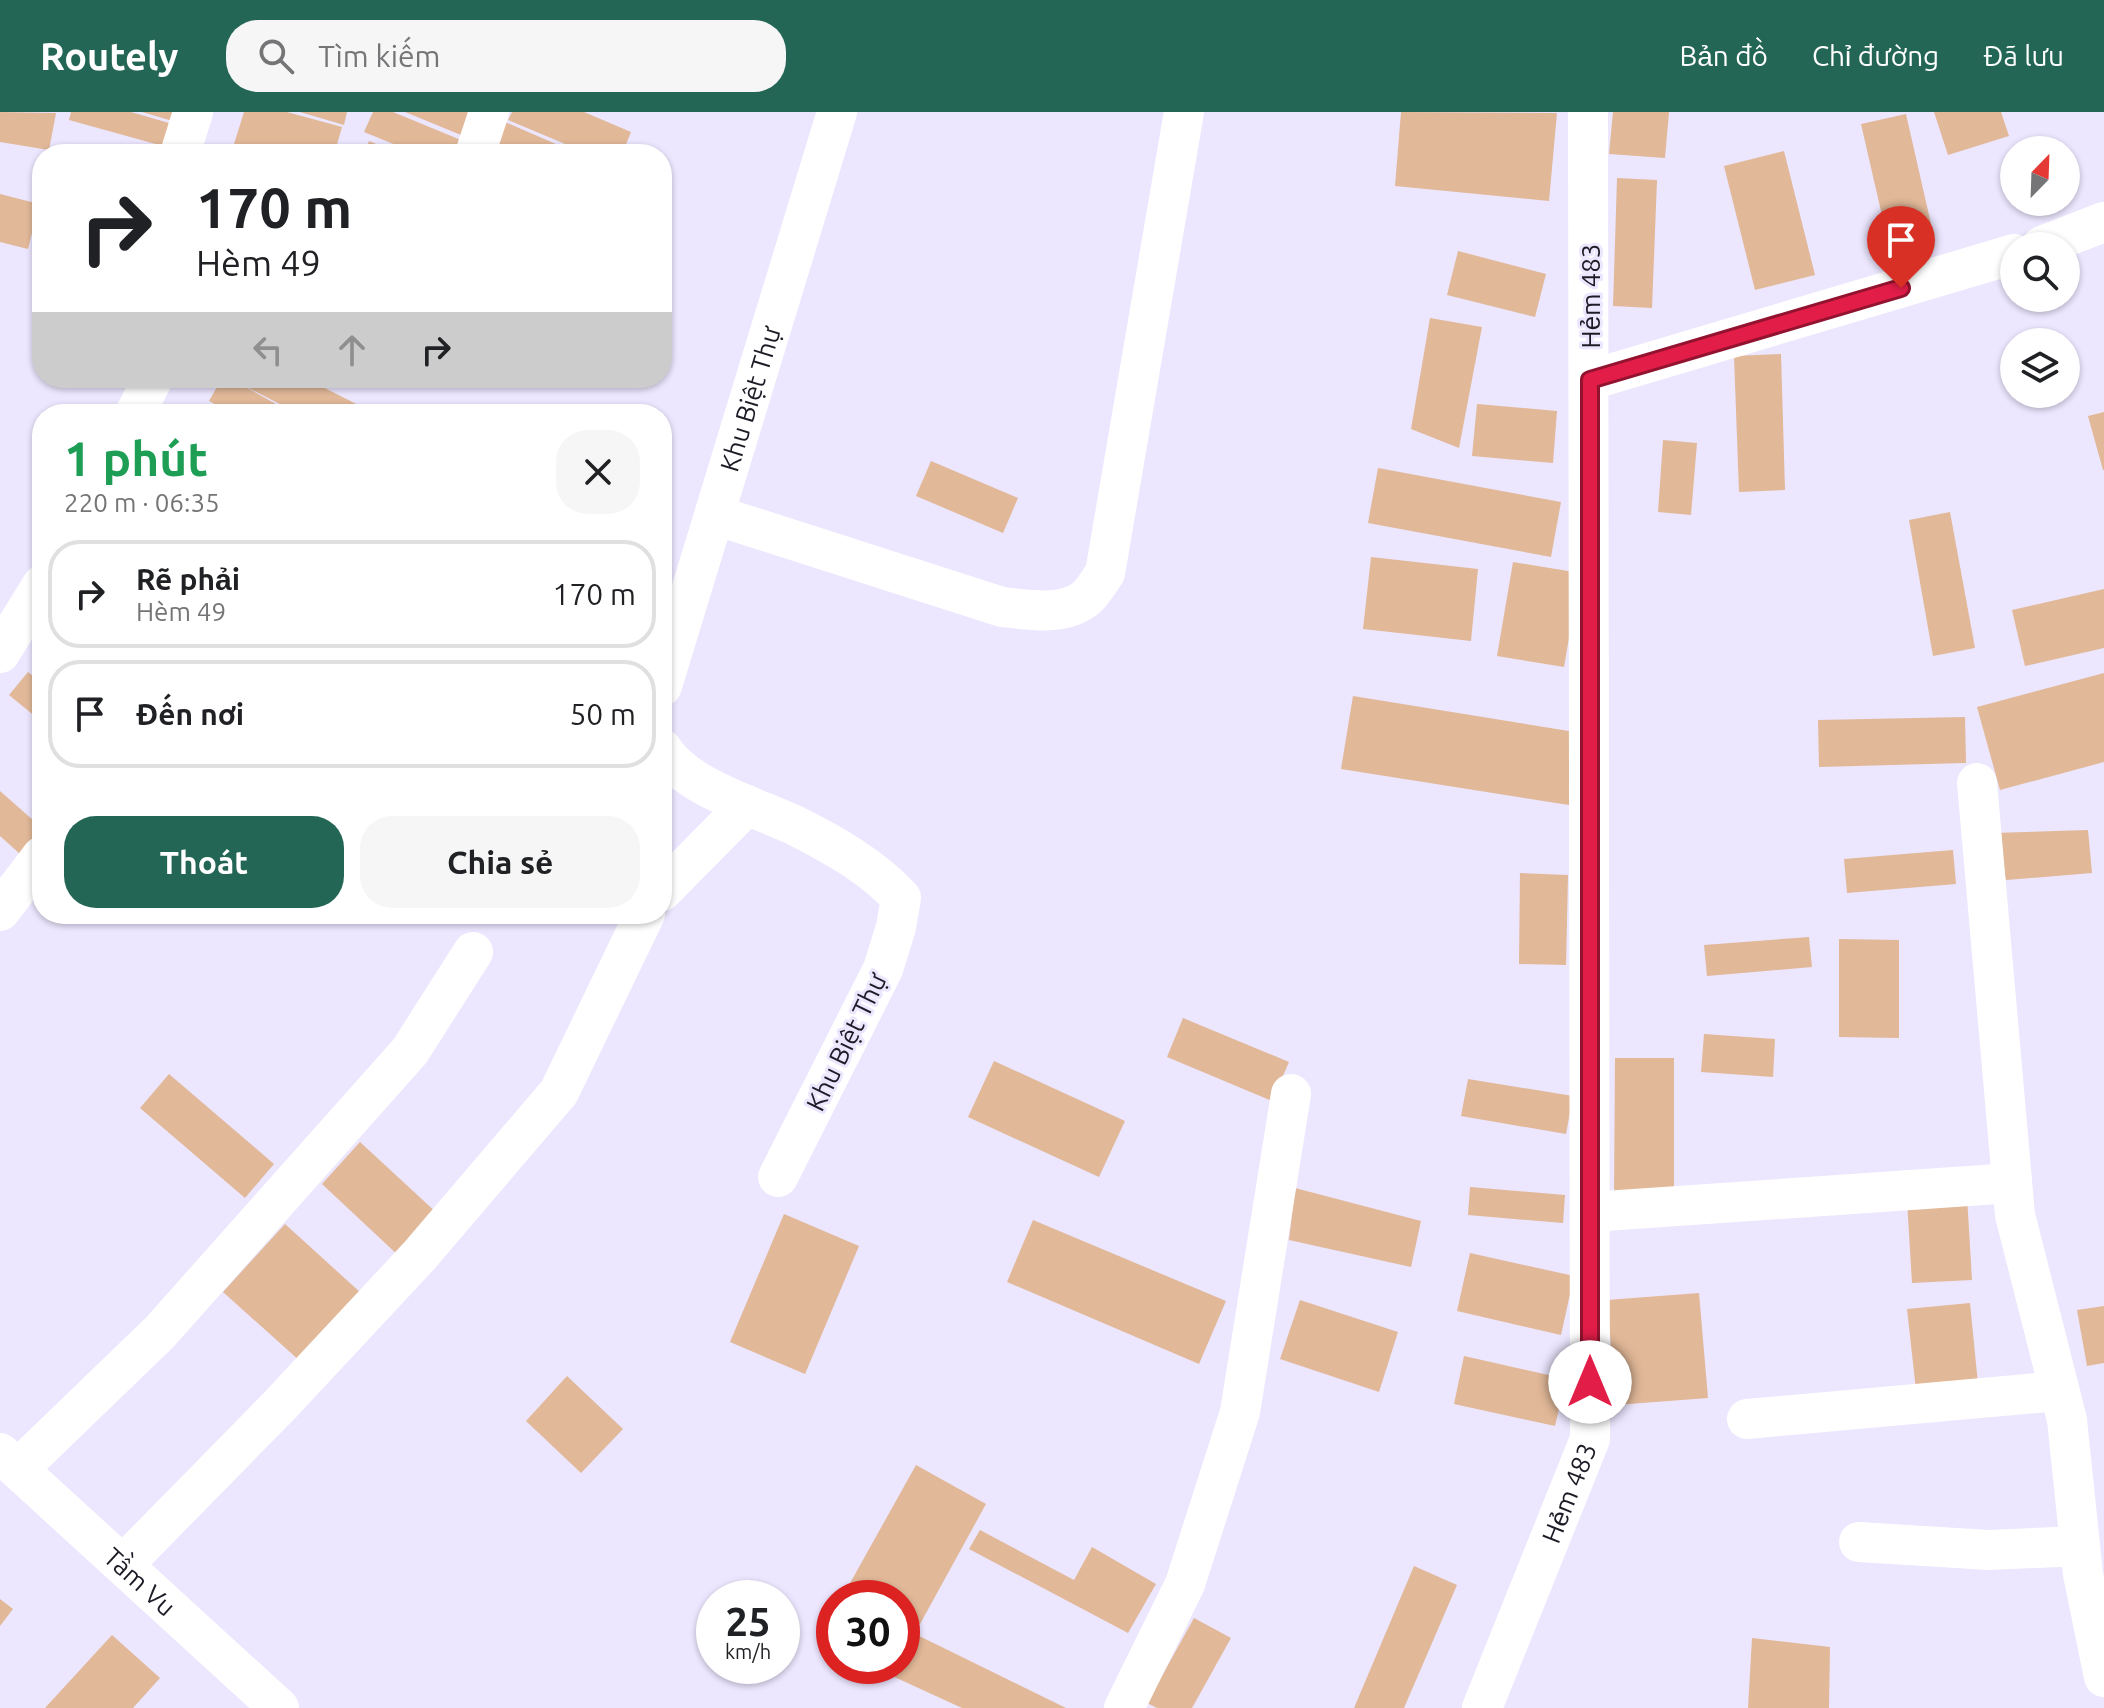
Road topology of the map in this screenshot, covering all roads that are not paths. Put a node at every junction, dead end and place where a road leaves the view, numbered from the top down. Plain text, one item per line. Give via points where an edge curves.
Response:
1 (193, 112) edge
2 (489, 112) edge
3 (837, 112) edge
4 (1184, 112) edge
5 (1588, 112) edge
6 (183, 144) edge
7 (478, 144) edge
8 (2104, 222) edge
9 (2078, 232) edge
10 (2000, 258) edge
11 (1590, 380) junction
12 (715, 515) junction
13 (32, 601) edge
14 (0, 653) edge
15 (672, 654) edge
16 (672, 761) edge
17 (1977, 783) dead end
18 (747, 805) junction
19 (32, 869) edge
20 (672, 881) edge
21 (0, 911) edge
22 (640, 924) edge
23 (473, 952) dead end
24 (1291, 1094) dead end
25 (778, 1177) dead end
26 (2012, 1183) junction
27 (1590, 1212) junction
28 (2059, 1391) junction
29 (1747, 1419) dead end
30 (9, 1461) edge
31 (1859, 1542) dead end
32 (2080, 1546) junction
33 (123, 1565) junction
34 (2104, 1677) edge
35 (279, 1708) edge
36 (1124, 1708) edge
37 (1482, 1708) edge

1 - 6 street
2 - 7 street
3 - 12 street, Khu Biệt Thự
4 - 12 street via 1105,573 1086,599 1041,611 1002,607
5 - 11 street, Hẻm 483
8 - 9 street
10 - 11 street
11 - 27 street, Hẻm 483
12 - 15 street, Khu Biệt Thự
13 - 14 street
16 - 18 street, Khu Biệt Thự
17 - 26 street
18 - 20 street
18 - 25 street, Khu Biệt Thự via 853,859 883,878 901,898 883,969
19 - 21 street
22 - 33 street via 559,1092 419,1256
23 - 30 street via 410,1051 160,1332
24 - 36 street via 1240,1412 1185,1584
26 - 27 street
26 - 28 street via 2015,1215
27 - 37 street, Hẻm 483 via 1590,1439
28 - 29 street
28 - 32 street via 2067,1420
30 - 33 street, Tầm Vu
31 - 32 street via 1989,1550
32 - 34 street
33 - 35 street, Tầm Vu

